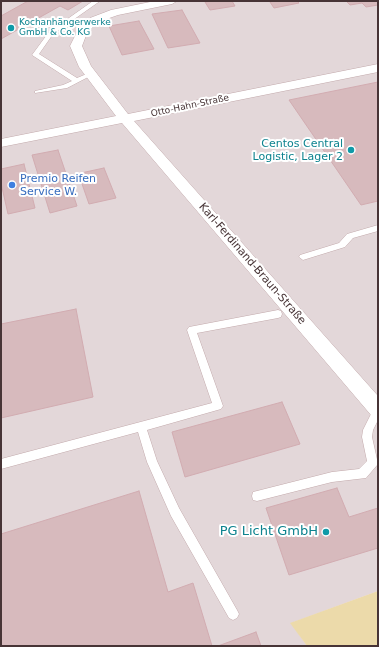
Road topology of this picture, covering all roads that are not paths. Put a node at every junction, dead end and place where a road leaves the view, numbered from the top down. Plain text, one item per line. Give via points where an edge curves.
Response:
1 (97, 1) edge
2 (172, 1) edge
3 (378, 68) edge
4 (91, 74) junction
5 (77, 81) junction
6 (37, 92) dead end
7 (127, 119) junction
8 (1, 144) edge
9 (378, 228) edge
10 (303, 257) dead end
11 (278, 314) dead end
12 (378, 409) edge
13 (141, 427) junction
14 (1, 464) edge
15 (257, 496) dead end
16 (233, 614) dead end

1 - 5 lane via 51,33 35,55
2 - 4 street, Karl-Ferdinand-Braun-Straße via 115,12 94,20 82,32 76,46
3 - 7 street, Otto-Hahn-Straße
4 - 5 lane
4 - 7 street, Karl-Ferdinand-Braun-Straße
5 - 6 lane via 65,87
7 - 8 street, Otto-Hahn-Straße
7 - 12 street, Karl-Ferdinand-Braun-Straße
9 - 10 lane via 350,236 342,245
11 - 13 lane via 192,330 218,406
12 - 15 lane via 367,437 374,463 362,474 332,477
13 - 14 lane
13 - 16 lane via 152,462 175,512

